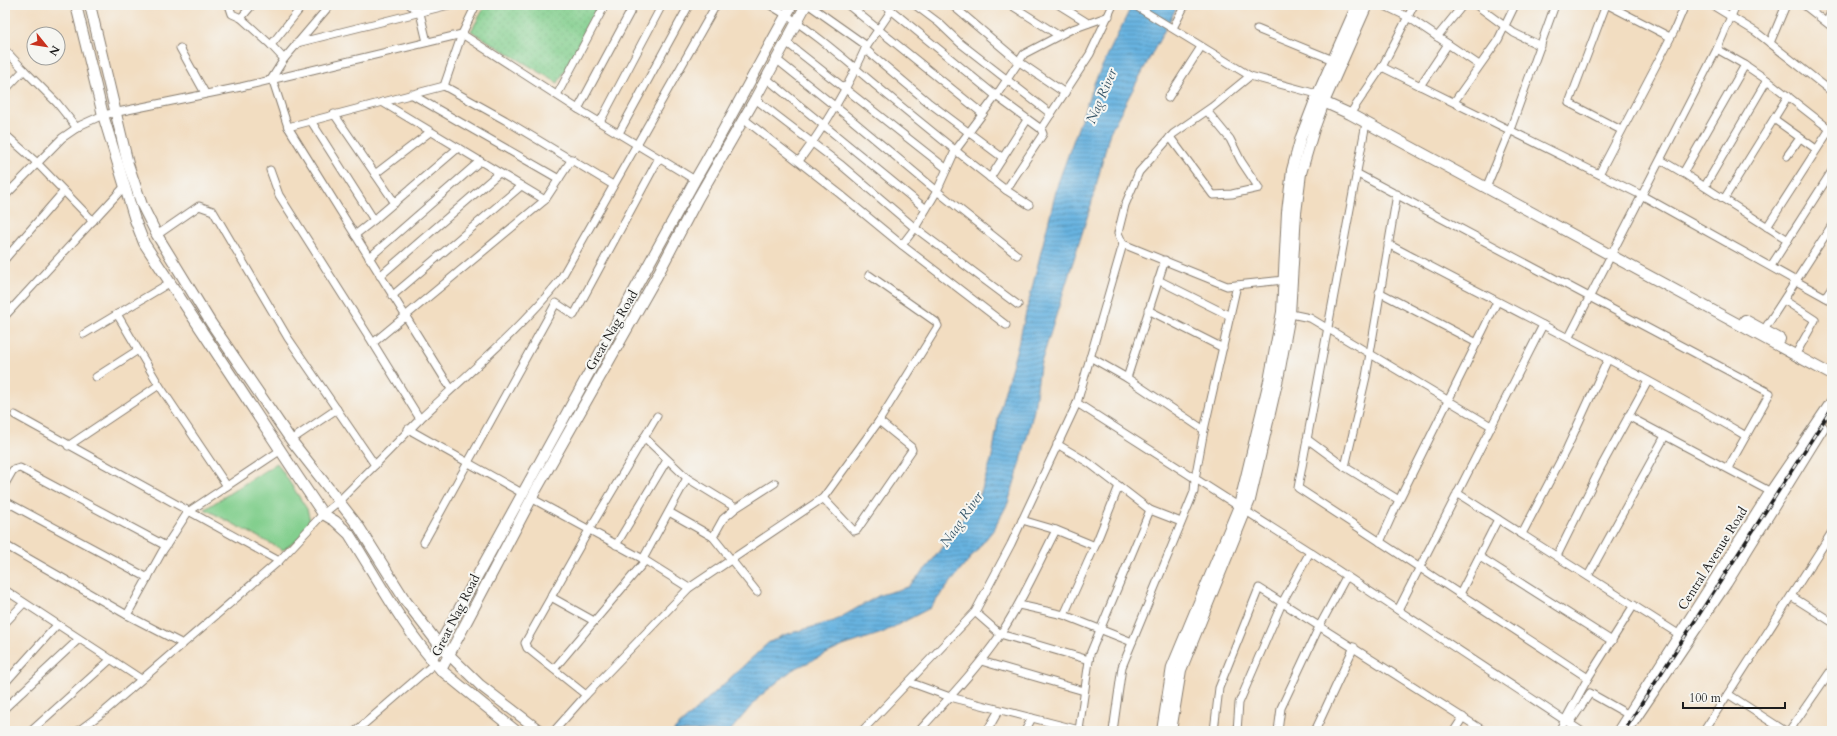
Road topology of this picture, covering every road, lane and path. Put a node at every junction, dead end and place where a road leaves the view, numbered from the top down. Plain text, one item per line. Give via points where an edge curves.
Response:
1 (76, 5) edge
2 (90, 5) edge
3 (229, 5) edge
4 (252, 5) edge
5 (303, 5) edge
6 (330, 5) edge
7 (410, 5) edge
8 (449, 5) edge
9 (476, 5) edge
10 (605, 5) edge
11 (634, 5) edge
12 (662, 5) edge
13 (689, 5) edge
14 (716, 5) edge
15 (770, 5) edge
16 (792, 5) edge
17 (806, 5) edge
18 (809, 5) edge
19 (848, 5) edge
20 (885, 5) edge
21 (915, 5) edge
22 (952, 5) edge
23 (1011, 5) edge
24 (1059, 5) edge
25 (1113, 5) edge
26 (1134, 5) edge
27 (1185, 5) edge
28 (1357, 5) edge
29 (1367, 5) edge
30 (1383, 5) edge
31 (1414, 5) edge
32 (1463, 5) edge
33 (1476, 5) edge
34 (1515, 5) edge
35 (1555, 5) edge
36 (1607, 5) edge
37 (1685, 5) edge
38 (1712, 5) edge
39 (1736, 5) edge
40 (1786, 5) edge
41 (1804, 5) edge
42 (1832, 9) edge
43 (425, 10) edge
44 (891, 11) junction
45 (786, 14) junction
46 (1109, 16) junction
47 (1408, 17) junction
48 (1731, 17) junction
49 (241, 18) junction
50 (797, 23) junction
51 (1088, 23) junction
52 (1829, 25) edge
53 (1171, 27) junction
54 (1505, 27) junction
55 (877, 29) junction
56 (1257, 29) dead end
57 (462, 34) junction
58 (1058, 35) junction
59 (1437, 37) junction
60 (1670, 38) junction
61 (427, 42) junction
62 (786, 42) junction
63 (296, 43) junction
64 (1770, 43) junction
65 (1448, 44) junction
66 (270, 46) junction
67 (1540, 46) junction
68 (1201, 47) junction
69 (180, 48) dead end
70 (866, 48) junction
71 (1717, 49) junction
72 (5, 50) edge
73 (284, 59) junction
74 (776, 59) junction
75 (1333, 60) junction
76 (1018, 61) junction
77 (1478, 65) junction
78 (1745, 65) junction
79 (1382, 67) junction
80 (856, 68) junction
81 (24, 70) junction
82 (1250, 76) junction
83 (272, 78) junction
84 (766, 78) junction
85 (1006, 79) junction
86 (1767, 80) junction
87 (444, 86) junction
88 (1420, 86) junction
89 (846, 88) junction
90 (5, 90) edge
91 (1832, 92) edge
92 (205, 93) junction
93 (1065, 93) junction
94 (411, 94) junction
95 (558, 95) junction
96 (996, 96) junction
97 (1788, 96) junction
98 (1319, 97) junction
99 (1168, 98) dead end
100 (755, 99) junction
101 (382, 102) junction
102 (1454, 102) junction
103 (835, 106) junction
104 (578, 109) junction
105 (1206, 111) junction
106 (1352, 111) junction
107 (115, 113) junction
108 (334, 114) junction
109 (983, 114) junction
110 (1051, 114) junction
111 (103, 115) junction
112 (744, 119) junction
113 (1774, 119) junction
114 (1027, 120) junction
115 (311, 121) junction
116 (600, 122) junction
117 (1366, 123) junction
118 (823, 126) junction
119 (288, 127) junction
120 (77, 128) junction
121 (1041, 129) junction
122 (1510, 130) junction
123 (1622, 130) junction
124 (1831, 130) edge
125 (430, 132) junction
126 (619, 133) junction
127 (969, 133) junction
128 (5, 137) edge
129 (1170, 137) junction
130 (1800, 138) junction
131 (812, 143) junction
132 (637, 145) junction
133 (458, 148) junction
134 (1816, 149) junction
135 (955, 151) junction
136 (1787, 156) dead end
137 (659, 158) junction
138 (1003, 158) junction
139 (572, 160) junction
140 (1661, 160) junction
141 (480, 161) junction
142 (799, 161) junction
143 (36, 162) junction
144 (947, 169) junction
145 (270, 170) dead end
146 (1832, 171) edge
147 (499, 173) junction
148 (1356, 173) junction
149 (1683, 173) junction
150 (375, 174) junction
151 (1599, 174) junction
152 (990, 178) junction
153 (558, 180) junction
154 (695, 180) junction
155 (614, 185) junction
156 (125, 186) junction
157 (521, 186) junction
158 (705, 186) junction
159 (1487, 186) junction
160 (1705, 186) junction
161 (1006, 190) junction
162 (64, 191) junction
163 (937, 192) junction
164 (1397, 194) junction
165 (5, 196) edge
166 (1643, 196) junction
167 (1724, 199) junction
168 (545, 200) junction
169 (395, 203) junction
170 (1029, 205) dead end
171 (926, 209) junction
172 (374, 220) junction
173 (93, 221) junction
174 (1832, 224) edge
175 (1767, 226) junction
176 (915, 228) junction
177 (157, 235) junction
178 (355, 235) junction
179 (1788, 240) junction
180 (1123, 244) junction
181 (1388, 244) junction
182 (902, 245) junction
183 (1613, 253) junction
184 (1017, 255) dead end
185 (369, 258) junction
186 (5, 259) edge
187 (1165, 260) junction
188 (1772, 266) junction
189 (869, 275) dead end
190 (380, 276) junction
191 (1158, 280) junction
192 (1284, 280) junction
193 (1797, 280) junction
194 (171, 282) junction
195 (1237, 285) junction
196 (1832, 286) edge
197 (1379, 292) junction
198 (392, 296) junction
199 (547, 296) junction
200 (1590, 297) junction
201 (1825, 297) junction
202 (1784, 300) junction
203 (1832, 301) edge
204 (1498, 302) junction
205 (556, 303) junction
206 (1018, 306) dead end
207 (1148, 310) junction
208 (1286, 313) junction
209 (117, 314) junction
210 (5, 316) edge
211 (1230, 316) junction
212 (405, 317) junction
213 (1006, 325) dead end
214 (1543, 326) junction
215 (1327, 329) junction
216 (1764, 330) junction
217 (84, 334) dead end
218 (1569, 337) junction
219 (373, 343) junction
220 (1477, 343) junction
221 (1223, 348) junction
222 (138, 350) junction
223 (1798, 350) junction
224 (1369, 354) junction
225 (1090, 357) junction
226 (1608, 359) junction
227 (1832, 368) edge
228 (1832, 375) edge
229 (96, 377) dead end
230 (1127, 378) junction
231 (1648, 381) junction
232 (159, 385) junction
233 (451, 389) junction
234 (1448, 401) junction
235 (1832, 402) edge
236 (1077, 403) junction
237 (337, 409) junction
238 (1832, 412) edge
239 (15, 415) dead end
240 (658, 416) dead end
241 (1628, 416) junction
242 (420, 419) junction
243 (879, 421) junction
244 (1492, 426) junction
245 (408, 429) junction
246 (1204, 430) junction
247 (1665, 436) junction
248 (1746, 436) junction
249 (644, 437) junction
250 (1307, 438) junction
251 (291, 440) junction
252 (1057, 444) junction
253 (68, 446) junction
254 (281, 450) junction
255 (667, 460) junction
256 (468, 461) junction
257 (375, 465) junction
258 (1345, 467) junction
259 (1728, 468) junction
260 (687, 478) junction
261 (1195, 479) junction
262 (774, 483) dead end
263 (5, 484) edge
264 (227, 486) junction
265 (1119, 486) junction
266 (1771, 492) junction
267 (522, 493) junction
268 (1457, 493) junction
269 (532, 498) junction
270 (823, 498) junction
271 (1399, 500) junction
272 (5, 501) edge
273 (338, 502) junction
274 (736, 508) junction
275 (1243, 509) junction
276 (1150, 510) junction
277 (188, 512) junction
278 (669, 512) junction
279 (323, 514) junction
280 (1498, 519) junction
281 (1022, 520) junction
282 (1182, 522) junction
283 (589, 530) junction
284 (1056, 530) junction
285 (1832, 532) edge
286 (1522, 534) junction
287 (713, 536) junction
288 (424, 542) dead end
289 (1380, 542) junction
290 (5, 545) edge
291 (616, 545) junction
292 (166, 546) junction
293 (1095, 546) junction
294 (1310, 552) junction
295 (1557, 556) junction
296 (1480, 557) junction
297 (644, 560) junction
298 (733, 560) junction
299 (279, 561) junction
300 (1420, 568) junction
301 (1588, 576) junction
302 (1346, 577) junction
303 (148, 578) junction
304 (690, 588) junction
305 (5, 590) edge
306 (757, 592) dead end
307 (1460, 594) junction
308 (1791, 596) junction
309 (551, 597) junction
310 (24, 603) junction
311 (1282, 603) junction
312 (1019, 605) junction
313 (1634, 605) junction
314 (1398, 610) junction
315 (975, 612) junction
316 (127, 615) junction
317 (1064, 615) junction
318 (594, 621) junction
319 (1832, 622) edge
320 (5, 623) edge
321 (57, 625) junction
322 (1319, 626) junction
323 (1100, 629) junction
324 (1000, 634) junction
325 (1680, 634) junction
326 (79, 639) junction
327 (1612, 641) junction
328 (1132, 642) junction
329 (183, 644) junction
330 (440, 646) junction
331 (1354, 648) junction
332 (449, 656) junction
333 (110, 660) junction
334 (1089, 660) junction
335 (981, 661) junction
336 (436, 664) junction
337 (1832, 669) edge
338 (554, 670) junction
339 (1588, 678) junction
340 (141, 680) junction
341 (909, 682) junction
342 (5, 683) edge
343 (1084, 691) junction
344 (1728, 694) junction
345 (586, 695) junction
346 (950, 697) junction
347 (5, 708) edge
348 (999, 710) junction
349 (1629, 715) junction
350 (1463, 717) junction
351 (1032, 718) junction
352 (1568, 722) junction
353 (1069, 729) edge
354 (1081, 730) edge
355 (31, 731) edge
356 (78, 731) edge
357 (356, 731) edge
358 (516, 731) edge
359 (540, 731) edge
360 (554, 731) edge
361 (862, 731) edge
362 (919, 731) edge
363 (987, 731) edge
364 (1025, 731) edge
365 (1113, 731) edge
366 (1162, 731) edge
367 (1171, 731) edge
368 (1214, 731) edge
369 (1237, 731) edge
370 (1278, 731) edge
371 (1315, 731) edge
372 (1454, 731) edge
373 (1484, 731) edge
374 (1559, 731) edge
375 (1581, 731) edge
376 (1619, 731) edge
377 (1627, 731) edge
378 (1704, 731) edge
379 (1785, 731) edge
380 (1789, 731) edge

1 - 111 main road
2 - 107 main road
3 - 49 street via 232,14
4 - 49 street
5 - 66 street
6 - 63 street
7 - 43 street
8 - 43 street
9 - 57 street
10 - 95 street
11 - 104 street
12 - 116 street
13 - 126 street
14 - 132 street
15 - 45 street
16 - 45 main road, Great Nag Road
17 - 50 main road, Great Nag Road
18 - 70 street
19 - 55 street
20 - 44 street
21 - 85 street
22 - 76 street
23 - 58 street
24 - 51 street
25 - 46 street
26 - 53 street
27 - 53 street
28 - 75 main road
29 - 98 main road
30 - 47 street
31 - 47 street
32 - 59 street
33 - 54 street
34 - 54 street
35 - 67 street
36 - 60 street
36 - 123 street via 1569,103
37 - 60 street
38 - 48 street
39 - 48 street
40 - 64 street
41 - 52 street
42 - 52 street
43 - 61 street
43 - 63 street
44 - 55 street
44 - 96 street
45 - 50 street
45 - 154 main road, Great Nag Road via 736,110
46 - 51 street
46 - 93 street via 1090,54
47 - 59 street
47 - 79 street
48 - 64 street
48 - 71 street
49 - 66 street
50 - 62 main road, Great Nag Road
50 - 80 street
51 - 58 street
53 - 68 street
54 - 67 street
54 - 77 street
55 - 70 street
55 - 109 street
56 - 75 street
57 - 61 street
57 - 87 street
57 - 95 street
58 - 76 street via 1024,54
59 - 65 street
60 - 123 street
61 - 83 street
62 - 74 main road, Great Nag Road
62 - 89 street
63 - 73 street
64 - 91 street
65 - 77 street
65 - 88 street
66 - 73 street
67 - 122 street
68 - 82 street
68 - 99 street
69 - 92 street
70 - 80 street
70 - 127 street via 928,102
71 - 78 street
71 - 140 street
72 - 81 street
73 - 83 street
74 - 84 main road, Great Nag Road
74 - 103 street
75 - 98 main road
76 - 85 street
76 - 93 street
77 - 102 street
78 - 86 street
78 - 149 street
79 - 88 street
79 - 106 street
80 - 89 street
80 - 135 street
81 - 90 street
81 - 120 street via 57,103
82 - 98 street
82 - 105 street
83 - 92 street
83 - 119 street
84 - 100 main road, Great Nag Road
84 - 118 street
85 - 96 street
85 - 110 street
86 - 97 street
86 - 160 street
87 - 94 street
87 - 139 street
88 - 102 street
89 - 103 street
89 - 144 street
92 - 107 street
93 - 110 street
94 - 101 street
94 - 153 street
95 - 104 street
96 - 109 street
96 - 114 street
97 - 113 street
97 - 124 street
98 - 106 main road
98 - 117 main road
98 - 192 main road via 1301,136 1292,170
98 - 208 main road via 1314,129 1301,173
100 - 112 main road, Great Nag Road
100 - 131 street
101 - 108 street
101 - 125 street
102 - 122 street
103 - 118 street
103 - 163 street
104 - 116 street
105 - 129 street
105 - 129 street via 1230,139 1259,188 1213,195
106 - 159 main road
107 - 111 street
107 - 177 main road via 142,205
108 - 115 street
108 - 150 street
109 - 127 street
110 - 121 street
111 - 120 street
111 - 156 main road
112 - 142 street
112 - 158 main road, Great Nag Road
113 - 130 street
113 - 167 street
114 - 121 street
114 - 138 street
115 - 119 street
115 - 172 street
116 - 126 street
117 - 148 street
117 - 159 main road
118 - 131 street
118 - 171 street
119 - 178 street
120 - 143 street
121 - 161 street via 1043,134
122 - 151 street
122 - 159 street
123 - 151 street
124 - 134 street
125 - 133 street
125 - 150 street
126 - 132 street
127 - 135 street
127 - 138 street
128 - 143 street via 6,135
129 - 180 street via 1139,172 1125,205 1118,233
130 - 134 street
130 - 136 street
131 - 142 street
131 - 176 street
132 - 137 street
132 - 155 street
133 - 141 street
133 - 169 street
134 - 175 street
135 - 144 street
135 - 152 street
137 - 154 street
137 - 205 street via 574,315
138 - 152 street
139 - 153 street
139 - 155 street
140 - 149 street
140 - 166 street
141 - 147 street
141 - 185 street
142 - 182 street
143 - 162 street
143 - 165 street
144 - 163 street
145 - 219 street via 279,194
146 - 179 street
147 - 157 street
147 - 190 street
148 - 164 street
148 - 215 street
149 - 160 street
150 - 169 street
151 - 166 street
152 - 161 street
153 - 168 street
154 - 158 main road
154 - 267 main road, Great Nag Road
155 - 199 street via 560,280
156 - 173 street
156 - 194 main road via 144,243
157 - 168 street
157 - 198 street
158 - 269 main road, Great Nag Road
159 - 183 main road
160 - 167 street
161 - 170 street
162 - 173 street
162 - 186 street
163 - 171 street
163 - 184 street
164 - 181 street
164 - 200 street
166 - 183 street
166 - 188 street
167 - 175 street
168 - 212 street
169 - 172 street
171 - 176 street
172 - 178 street
173 - 210 street
174 - 193 street
175 - 179 street
176 - 182 street
176 - 206 street
177 - 237 street via 199,206 213,211 288,338
177 - 251 main road via 211,323
178 - 185 street
179 - 188 street
180 - 187 street
180 - 225 street
181 - 197 street
181 - 204 street
182 - 213 street
183 - 200 street
183 - 216 main road
183 - 228 main road
185 - 190 street
187 - 191 street
187 - 195 street via 1227,286
188 - 193 street
189 - 243 street via 936,322 938,326
190 - 198 street
191 - 207 street
191 - 211 street
192 - 195 street
192 - 208 main road
193 - 201 street
193 - 202 street
194 - 209 street
194 - 254 main road
195 - 211 street
196 - 201 street
197 - 220 street
197 - 224 street
198 - 212 street
199 - 205 street
199 - 233 street via 489,355
200 - 218 street
200 - 248 street via 1770,393
201 - 203 street
202 - 216 street
202 - 223 street via 1815,320
204 - 214 street
204 - 220 street
205 - 256 street
207 - 221 street
207 - 230 street
208 - 215 street via 1310,318
208 - 275 main road via 1279,374
209 - 217 street
209 - 222 street
211 - 221 street
212 - 219 street
212 - 233 street
214 - 218 street
214 - 244 street
215 - 224 street
215 - 250 street
216 - 223 main road
218 - 226 street
219 - 242 street
220 - 234 street
221 - 246 street
222 - 229 street
222 - 232 street
223 - 227 main road
224 - 234 street
224 - 258 street
225 - 230 street
225 - 236 street
226 - 231 street
226 - 286 street via 1567,448
230 - 246 street
231 - 241 street
231 - 248 street
232 - 253 street
232 - 264 street
233 - 242 street
234 - 244 street
234 - 271 street
235 - 266 main road, Central Avenue Road
236 - 252 street
236 - 261 street
237 - 251 street
237 - 257 street
238 - 377 main road via 1726,583
239 - 253 street
240 - 249 street
241 - 247 street
241 - 295 street
242 - 245 street
243 - 270 street
243 - 270 street via 911,446 912,450 857,530 854,531
244 - 268 street
245 - 256 street
245 - 257 street
246 - 261 street
247 - 259 street
247 - 301 street
248 - 259 street
249 - 255 street
249 - 283 street
250 - 258 street
250 - 289 street via 1298,488
251 - 273 main road
252 - 265 street via 1089,463
252 - 281 street
253 - 277 street
254 - 264 street
254 - 279 main road
255 - 260 street
255 - 291 street
256 - 267 street
256 - 288 street
257 - 273 street
258 - 271 street
259 - 266 street
260 - 274 street
260 - 278 street
261 - 275 street
261 - 282 street via 1194,492
262 - 274 street
263 - 292 street via 13,470 20,468
264 - 277 street
265 - 276 street
265 - 293 street
266 - 325 main road, Central Avenue Road
267 - 269 main road
267 - 330 main road, Great Nag Road
268 - 280 street
268 - 300 street
269 - 283 street
269 - 332 main road, Great Nag Road
270 - 298 street
271 - 289 street
272 - 303 street
273 - 279 street
273 - 330 main road via 359,527 405,600
274 - 287 street via 723,519
275 - 294 street
275 - 366 main road via 1172,667
275 - 367 main road via 1181,670
276 - 282 street
276 - 323 street
277 - 292 street
277 - 299 street
278 - 287 street
278 - 297 street
279 - 299 street
279 - 336 main road via 349,534 415,638
280 - 286 street
280 - 296 street
281 - 284 street
281 - 315 street
282 - 328 street
283 - 291 street
283 - 309 street
284 - 293 street
284 - 312 street
285 - 308 street
286 - 295 street
287 - 298 street
289 - 300 street
290 - 316 street
291 - 297 street
292 - 303 street
293 - 317 street
294 - 302 street
294 - 311 street
295 - 301 street
296 - 307 street
296 - 327 street
297 - 304 street
297 - 318 street
298 - 304 street
298 - 306 street
299 - 329 street
300 - 307 street
300 - 314 street
301 - 313 street
302 - 314 street
302 - 322 street
303 - 316 street
304 - 345 street
305 - 310 street
307 - 339 street
308 - 319 street
308 - 344 street
309 - 318 street
309 - 338 street via 525,644
310 - 320 street
310 - 321 street
311 - 322 street
311 - 368 street via 1259,588 1219,688
311 - 369 street via 1240,703
312 - 317 street
312 - 324 street
313 - 325 street
313 - 327 street
314 - 352 street
315 - 324 street
315 - 341 street
316 - 329 street
317 - 323 street
318 - 338 street
321 - 326 street
321 - 342 street
322 - 331 street
322 - 370 street via 1281,708
323 - 328 street
323 - 334 street
324 - 334 street
324 - 335 street
325 - 349 main road, Central Avenue Road
326 - 333 street
326 - 347 street
327 - 339 street
328 - 365 street via 1122,667
329 - 340 street
330 - 332 main road
330 - 336 main road, Great Nag Road
331 - 350 street
331 - 371 street
332 - 336 main road, Great Nag Road
332 - 359 main road via 480,685
333 - 340 street
333 - 355 street
334 - 343 street
335 - 343 street
335 - 346 street
336 - 357 street
336 - 358 main road
337 - 380 street
338 - 345 street
339 - 352 street
340 - 356 street
341 - 346 street
341 - 361 street
343 - 354 street
344 - 378 street
344 - 379 street
345 - 360 street
346 - 348 street
346 - 362 street
348 - 351 street
348 - 363 street
349 - 352 street via 1590,693
349 - 376 main road, Central Avenue Road
350 - 372 street
350 - 373 street
351 - 353 street
351 - 364 street
352 - 374 street
352 - 375 street
353 - 354 street

